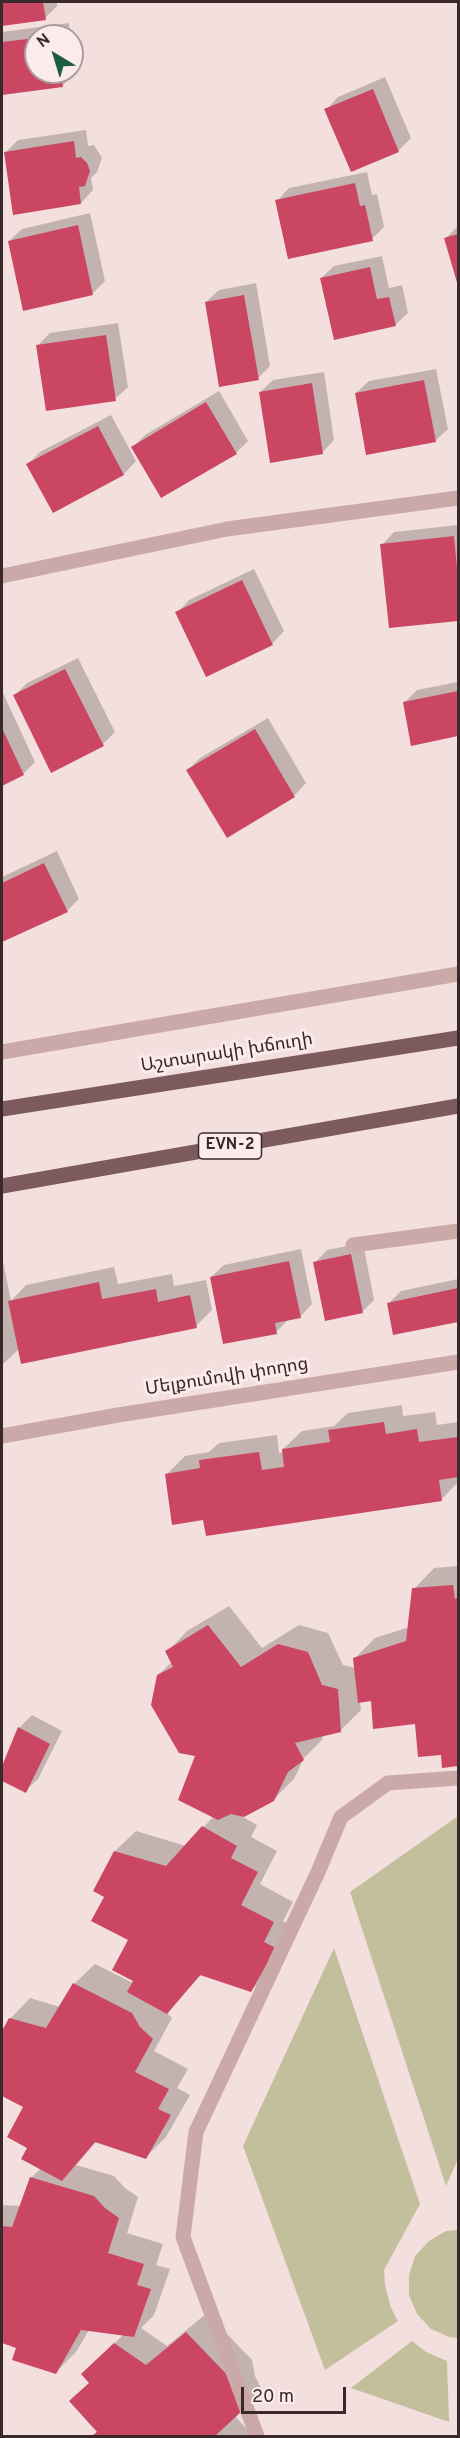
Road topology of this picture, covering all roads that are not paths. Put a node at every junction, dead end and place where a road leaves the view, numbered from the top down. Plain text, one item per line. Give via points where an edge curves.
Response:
1 (459, 498) edge
2 (2, 576) edge
3 (459, 974) edge
4 (459, 1038) edge
5 (2, 1052) edge
6 (459, 1106) edge
7 (2, 1109) edge
8 (2, 1186) edge
9 (459, 1231) edge
10 (353, 1245) dead end
11 (459, 1362) edge
12 (2, 1436) edge
13 (459, 1778) edge
14 (257, 2436) edge

1 - 2 street via 227,529
3 - 5 street
4 - 7 main road, Աշտարակի խճուղի
6 - 8 main road, EVN-2
9 - 10 street
11 - 12 street, Մելքումովի փողոց
13 - 14 street via 388,1783 341,1817 195,2132 183,2237

